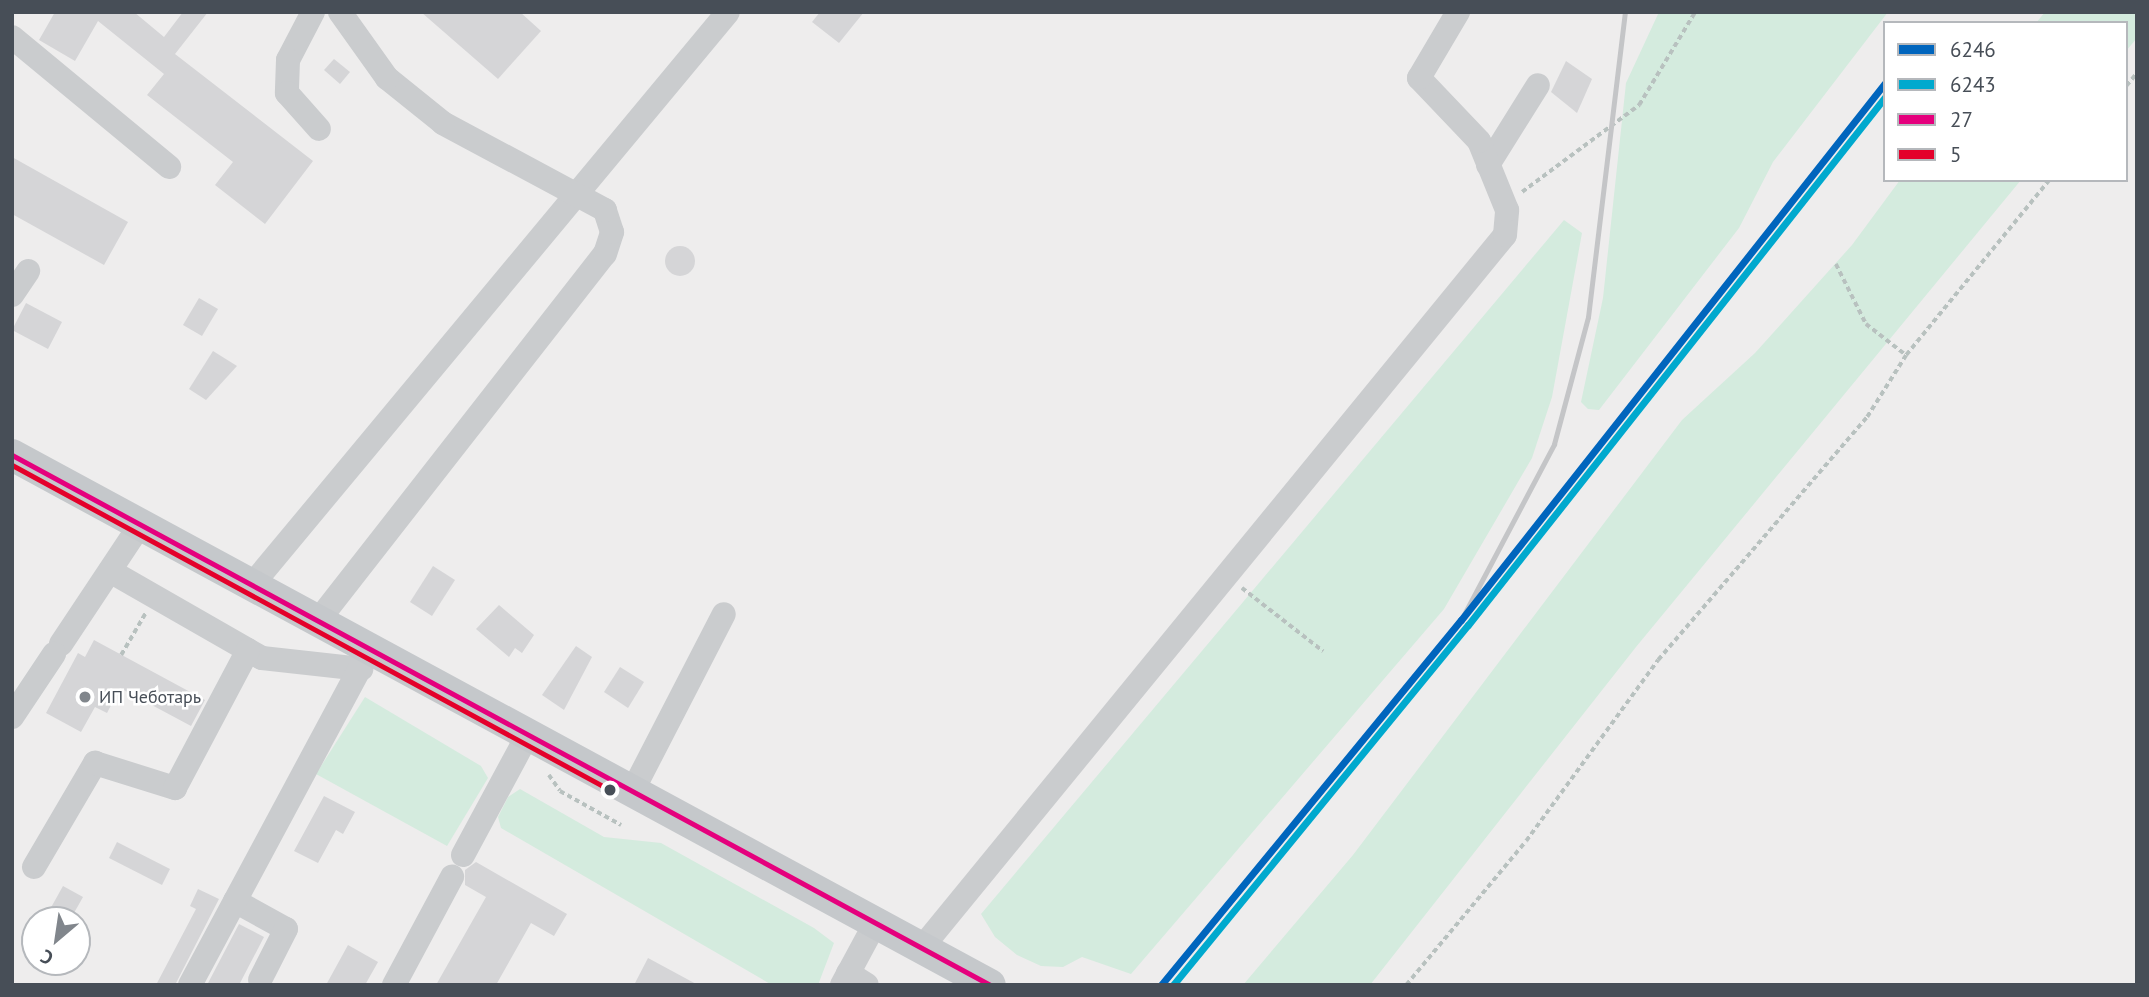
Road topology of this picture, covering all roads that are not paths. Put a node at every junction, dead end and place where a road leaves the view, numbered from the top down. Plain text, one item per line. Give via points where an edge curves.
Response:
1 (313, 12) edge
2 (340, 12) edge
3 (728, 12) edge
4 (1458, 12) edge
5 (12, 37) edge
6 (1538, 85) dead end
7 (319, 129) dead end
8 (1488, 164) junction
9 (169, 167) dead end
10 (580, 195) junction
11 (28, 271) dead end
12 (12, 295) edge
13 (12, 455) edge
14 (140, 525) junction
15 (110, 571) junction
16 (251, 586) junction
17 (724, 614) dead end
18 (317, 622) junction
19 (248, 650) junction
20 (365, 660) junction
21 (12, 717) edge
22 (527, 736) junction
23 (632, 792) junction
24 (463, 855) dead end
25 (34, 867) dead end
26 (452, 877) dead end
27 (235, 901) junction
28 (877, 920) junction
29 (924, 945) junction
30 (970, 979) edge
31 (260, 980) dead end
32 (852, 981) edge
33 (190, 985) edge
34 (394, 985) edge

1 - 7 street via 288,60 287,93
2 - 10 street via 387,78 443,123
3 - 10 street
4 - 8 street via 1419,78 1479,141
5 - 9 street
6 - 8 street
8 - 29 street via 1507,210 1505,235
10 - 16 street
10 - 18 street via 605,210 612,232 605,254
11 - 12 street
13 - 14 main road
14 - 15 street
14 - 16 main road
15 - 19 street
15 - 21 street
16 - 18 main road
17 - 23 street
18 - 20 main road
19 - 20 street via 262,658
19 - 25 street via 175,788 95,763
20 - 22 main road
20 - 27 street
22 - 23 main road
22 - 24 street
23 - 28 main road
26 - 34 street
27 - 31 street via 286,929
27 - 33 street
28 - 29 main road
28 - 32 street
29 - 30 main road

